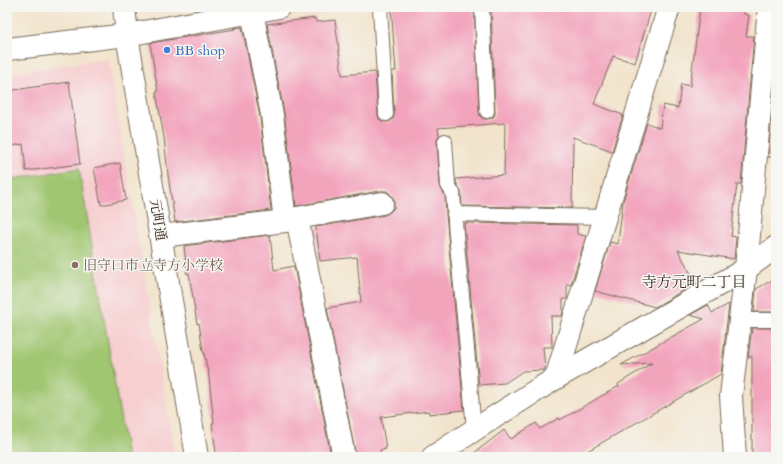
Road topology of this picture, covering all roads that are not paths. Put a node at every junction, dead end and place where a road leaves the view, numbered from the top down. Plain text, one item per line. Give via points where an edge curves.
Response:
1 (124, 7) edge
2 (279, 7) edge
3 (380, 7) edge
4 (482, 7) edge
5 (669, 7) edge
6 (769, 7) edge
7 (251, 10) edge
8 (127, 36) junction
9 (7, 49) edge
10 (486, 111) dead end
11 (386, 114) dead end
12 (445, 141) dead end
13 (382, 203) dead end
14 (454, 214) junction
15 (605, 217) junction
16 (291, 219) junction
17 (161, 236) junction
18 (776, 247) edge
19 (746, 269) junction
20 (740, 320) junction
21 (776, 320) edge
22 (556, 378) junction
23 (474, 430) junction
24 (197, 457) edge
25 (344, 457) edge
26 (433, 457) edge
27 (735, 457) edge

1 - 8 street, 元町通
2 - 7 street
3 - 11 lane
4 - 10 lane
5 - 15 street
6 - 19 street
7 - 8 street
7 - 16 street
8 - 9 street
8 - 17 street, 元町通
12 - 14 lane via 448,184 453,193
13 - 16 street
14 - 15 lane
14 - 23 lane
15 - 22 street
16 - 17 street
16 - 25 street
17 - 24 street, 元町通
18 - 19 street
19 - 20 street
19 - 22 street
20 - 21 lane
20 - 27 street via 731,396
22 - 23 street
23 - 26 street

